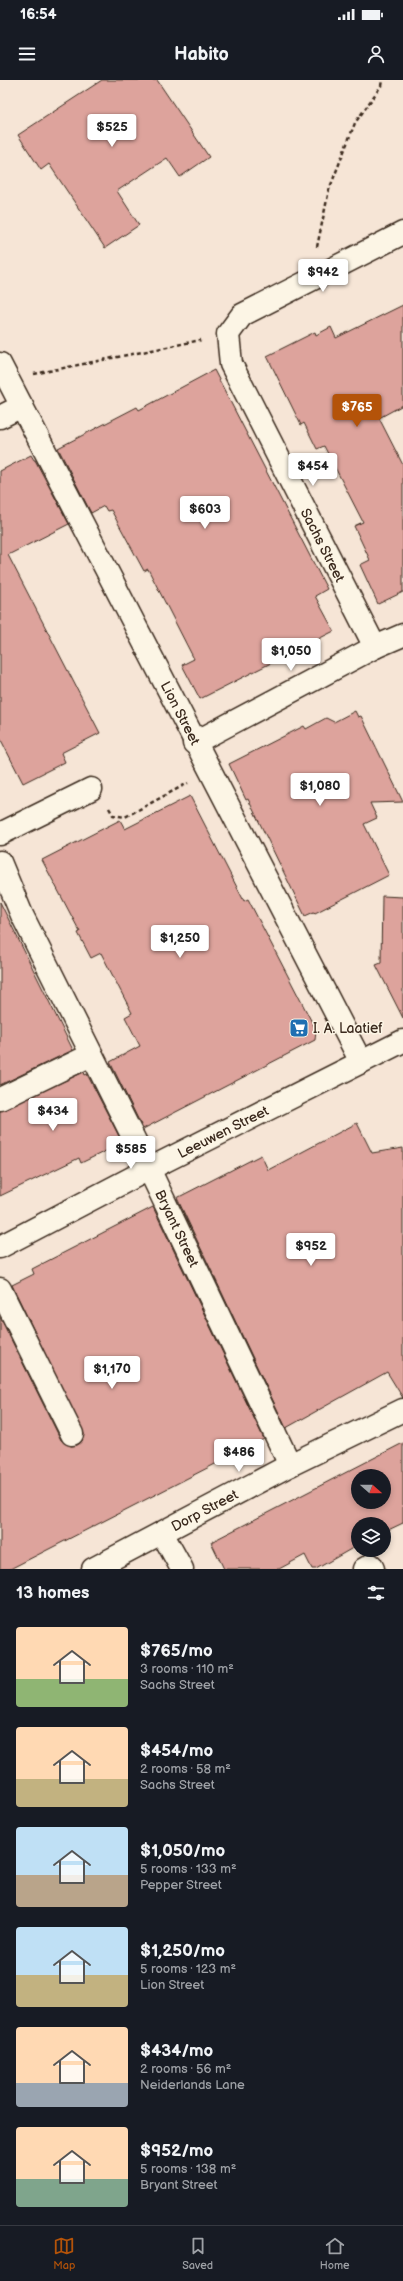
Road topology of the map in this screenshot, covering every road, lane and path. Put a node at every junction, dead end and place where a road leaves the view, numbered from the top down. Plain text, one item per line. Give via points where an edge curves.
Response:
1 (382, 80) edge
2 (403, 233) edge
3 (315, 278) junction
4 (228, 334) junction
5 (4, 372) edge
6 (22, 406) junction
7 (0, 417) edge
8 (403, 635) edge
9 (375, 647) junction
10 (194, 743) junction
11 (192, 781) dead end
12 (91, 789) dead end
13 (125, 816) dead end
14 (0, 834) edge
15 (0, 862) edge
16 (403, 1041) edge
17 (91, 1055) junction
18 (361, 1062) junction
19 (0, 1099) edge
20 (149, 1169) junction
21 (0, 1247) edge
22 (0, 1289) edge
23 (403, 1410) edge
24 (72, 1434) dead end
25 (290, 1465) junction
26 (162, 1533) junction
27 (93, 1569) edge
28 (182, 1569) edge
29 (364, 1569) edge
30 (373, 1569) edge

1 - 3 path via 381,86 355,123 329,190 316,250
2 - 3 street
3 - 4 street via 242,315
4 - 5 path
4 - 9 street, Sachs Street via 231,364
5 - 6 street, Lion Street
6 - 7 street
6 - 10 street, Lion Street
8 - 9 street
9 - 10 street
10 - 18 street, Lion Street
11 - 13 path
12 - 14 street
15 - 17 street, Bryant Street via 22,915
16 - 18 street, Leeuwen Street
17 - 19 street
17 - 20 street, Bryant Street
18 - 20 street, Leeuwen Street
20 - 21 street, Leeuwen Street
20 - 25 street, Bryant Street
22 - 24 street
23 - 25 street, Dorp Street
25 - 26 street, Dorp Street
26 - 27 street, Dorp Street
26 - 28 street
29 - 30 street via 371,1565

